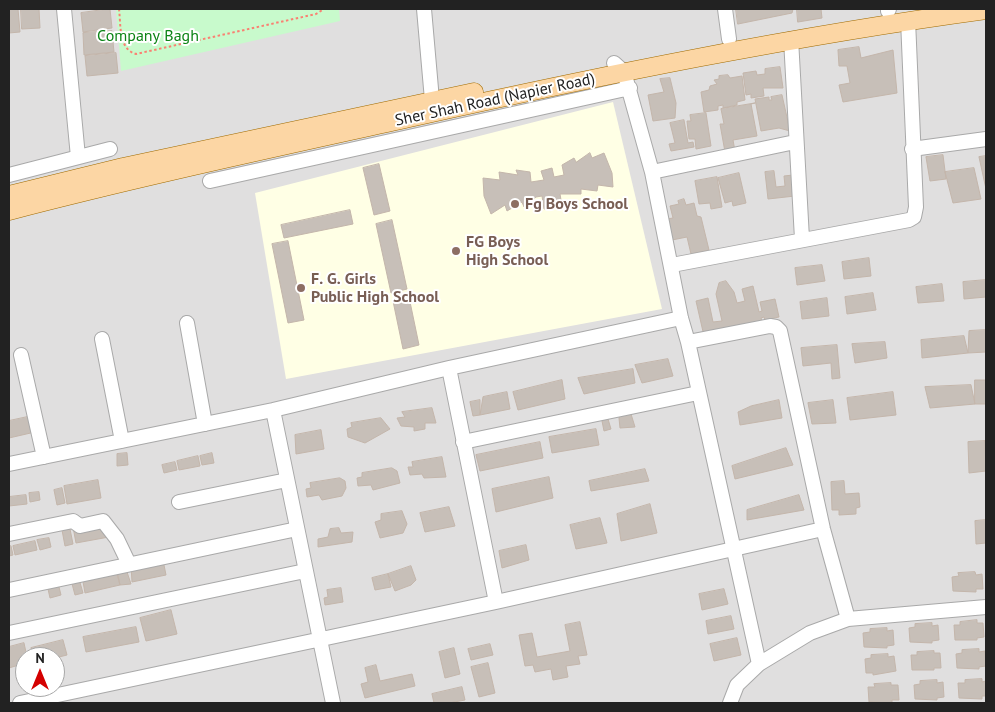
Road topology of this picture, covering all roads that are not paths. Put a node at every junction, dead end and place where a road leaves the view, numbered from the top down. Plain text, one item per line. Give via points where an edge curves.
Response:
1 (64, 9) edge
2 (424, 9) edge
3 (725, 9) edge
4 (986, 10) edge
5 (898, 12) edge
6 (729, 39) junction
7 (791, 39) junction
8 (623, 74) junction
9 (435, 106) junction
10 (443, 130) junction
11 (986, 139) edge
12 (795, 142) junction
13 (110, 149) dead end
14 (912, 149) junction
15 (266, 150) junction
16 (78, 157) junction
17 (268, 168) junction
18 (652, 172) junction
19 (9, 176) edge
20 (210, 181) dead end
21 (9, 195) edge
22 (9, 212) edge
23 (802, 239) junction
24 (672, 265) junction
25 (681, 318) junction
26 (186, 323) dead end
27 (102, 339) dead end
28 (688, 342) junction
29 (21, 354) dead end
30 (449, 368) junction
31 (698, 393) junction
32 (273, 410) junction
33 (205, 424) junction
34 (122, 441) junction
35 (463, 442) junction
36 (44, 457) junction
37 (9, 464) edge
38 (287, 480) junction
39 (179, 502) dead end
40 (297, 529) junction
41 (823, 529) junction
42 (9, 534) edge
43 (732, 548) junction
44 (129, 564) junction
45 (306, 571) junction
46 (9, 590) edge
47 (496, 602) junction
48 (986, 607) edge
49 (848, 619) junction
50 (9, 633) edge
51 (319, 639) junction
52 (759, 664) junction
53 (20, 703) edge
54 (333, 703) edge
55 (730, 703) edge

1 - 16 street
2 - 9 street
3 - 6 street
4 - 5 main road, Sher Shah Road (Napier Road)
5 - 6 main road, Sher Shah Road (Napier Road)
5 - 7 main road, Sher Shah Road (Napier Road)
5 - 14 street
6 - 8 main road, Sher Shah Road (Napier Road)
7 - 8 main road, Sher Shah Road (Napier Road)
7 - 12 street
8 - 9 main road, Sher Shah Road (Napier Road)
8 - 10 street
8 - 18 street
9 - 10 street
9 - 15 main road, Sher Shah Road (Napier Road)
9 - 21 main road, Sher Shah Road (Napier Road) via 123,167
10 - 17 street
11 - 14 street
12 - 18 street
12 - 23 street
13 - 16 street
14 - 23 street via 914,218
15 - 17 street
15 - 22 main road, Sher Shah Road (Napier Road) via 139,178
16 - 19 street
17 - 20 street
18 - 24 street
23 - 24 street
24 - 25 street
25 - 28 street
25 - 30 street
26 - 33 street
27 - 34 street
28 - 31 street
28 - 41 street via 770,326 776,326 780,331
29 - 36 street
30 - 32 street
30 - 35 street
31 - 35 street
31 - 43 street
32 - 33 street
32 - 38 street
33 - 34 street
34 - 36 street
35 - 47 street
36 - 37 street
38 - 39 street
38 - 40 street
40 - 44 street
40 - 45 street
41 - 43 street
41 - 49 street
42 - 44 street via 73,521 80,526 103,521 117,539
43 - 47 street
43 - 52 street
44 - 46 street
45 - 50 street
45 - 51 street
47 - 51 street
48 - 49 street
49 - 52 street via 810,633
51 - 53 street
51 - 54 street
52 - 55 street via 737,685

